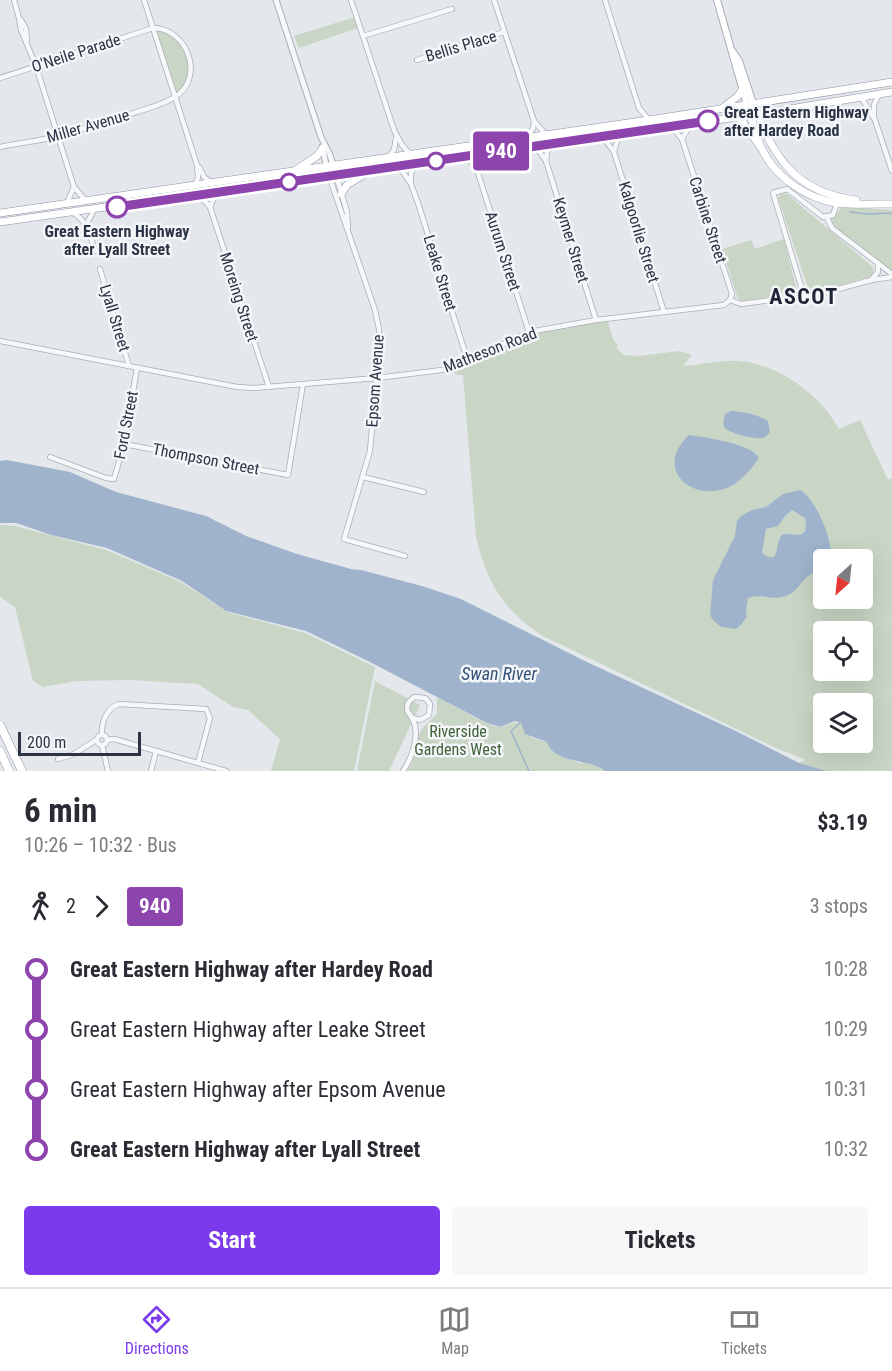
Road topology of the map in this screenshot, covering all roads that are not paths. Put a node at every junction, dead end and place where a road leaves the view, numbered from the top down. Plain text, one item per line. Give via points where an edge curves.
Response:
1 (14, 0) edge
2 (144, 0) edge
3 (276, 0) edge
4 (351, 0) edge
5 (494, 0) edge
6 (605, 0) edge
7 (717, 0) edge
8 (452, 9) dead end
9 (153, 28) junction
10 (504, 32) junction
11 (363, 36) junction
12 (733, 52) junction
13 (417, 60) dead end
14 (36, 66) junction
15 (0, 78) edge
16 (892, 82) edge
17 (742, 90) junction
18 (892, 92) edge
19 (879, 94) junction
20 (174, 97) junction
21 (861, 97) junction
22 (750, 104) junction
23 (639, 108) junction
24 (722, 109) junction
25 (754, 115) junction
26 (738, 117) junction
27 (649, 120) junction
28 (875, 120) junction
29 (534, 121) junction
30 (631, 123) junction
31 (691, 124) junction
32 (672, 126) junction
33 (622, 134) junction
34 (396, 135) junction
35 (546, 135) junction
36 (59, 136) junction
37 (603, 136) junction
38 (321, 137) junction
39 (525, 137) junction
40 (682, 139) junction
41 (550, 144) junction
42 (0, 147) edge
43 (532, 147) junction
44 (761, 148) junction
45 (322, 149) junction
46 (614, 152) junction
47 (410, 154) junction
48 (483, 154) junction
49 (465, 157) junction
50 (387, 158) junction
51 (546, 161) junction
52 (417, 163) junction
53 (197, 165) junction
54 (330, 166) junction
55 (399, 166) junction
56 (370, 170) junction
57 (477, 170) junction
58 (294, 171) junction
59 (892, 171) edge
60 (333, 176) junction
61 (212, 183) junction
62 (411, 184) junction
63 (195, 186) junction
64 (74, 187) junction
65 (216, 193) junction
66 (341, 194) junction
67 (199, 195) junction
68 (102, 199) junction
69 (164, 200) junction
70 (837, 200) junction
71 (86, 201) junction
72 (892, 202) edge
73 (68, 203) junction
74 (210, 207) junction
75 (94, 210) junction
76 (0, 213) edge
77 (72, 213) junction
78 (50, 216) junction
79 (0, 218) edge
80 (827, 218) junction
81 (0, 222) edge
82 (86, 225) junction
83 (348, 230) junction
84 (95, 251) dead end
85 (878, 263) junction
86 (100, 269) dead end
87 (892, 276) edge
88 (871, 280) junction
89 (804, 296) junction
90 (730, 300) junction
91 (664, 312) junction
92 (596, 320) junction
93 (529, 332) junction
94 (0, 341) edge
95 (468, 362) junction
96 (129, 366) junction
97 (137, 368) junction
98 (377, 378) junction
99 (303, 384) junction
100 (269, 387) junction
101 (124, 444) junction
102 (50, 457) dead end
103 (363, 477) junction
104 (424, 492) dead end
105 (405, 556) dead end
106 (413, 718) junction
107 (0, 725) edge
108 (102, 735) junction
109 (96, 740) junction
110 (107, 740) junction
111 (102, 746) junction
112 (0, 751) edge
113 (156, 751) junction
114 (58, 759) dead end
115 (198, 763) junction
116 (9, 771) edge
117 (22, 771) edge
118 (108, 771) edge
119 (151, 771) edge
120 (226, 771) edge
121 (403, 771) edge

1 - 14 street
2 - 9 street
3 - 38 street, Epsom Avenue
4 - 11 street
5 - 10 street
6 - 23 street
7 - 12 main road
8 - 11 street
9 - 14 street, O'Neile Parade
9 - 20 street
9 - 20 street via 174,35 190,58 190,80
10 - 13 street, Bellis Place
10 - 29 street
11 - 34 street
12 - 17 main road
12 - 22 main road
14 - 15 street, O'Neile Parade
14 - 36 street
16 - 22 main road
17 - 22 main road
17 - 24 main road
18 - 19 main road
19 - 21 main road
19 - 28 street via 874,105
20 - 36 street, Miller Avenue
20 - 53 street
21 - 25 main road
21 - 28 street
22 - 24 main road
22 - 25 main road
23 - 27 street
23 - 30 street
24 - 27 main road
25 - 26 main road
25 - 44 main road
25 - 70 main road via 772,148 791,171
26 - 31 main road
26 - 44 main road
27 - 30 main road
28 - 59 street
29 - 35 street
29 - 39 street via 533,129
30 - 35 main road
31 - 32 main road
31 - 40 street
32 - 33 main road
32 - 40 street, Carbine Street
33 - 37 main road
33 - 46 street
34 - 47 street
34 - 50 street via 396,145
35 - 39 main road
36 - 42 street, Miller Avenue
36 - 64 street
37 - 41 main road
37 - 46 street, Kalgoorlie Street
38 - 45 street, Epsom Avenue
38 - 54 street, Epsom Avenue via 330,155
39 - 47 main road
40 - 90 street, Carbine Street via 732,294
41 - 43 main road
41 - 51 street
43 - 48 main road
43 - 51 street, Keymer Street
44 - 70 main road via 772,165 794,185 810,194
45 - 54 street, Epsom Avenue
45 - 58 main road
46 - 91 street, Kalgoorlie Street
47 - 50 main road
48 - 49 main road
48 - 57 street
49 - 52 main road
49 - 57 street, Aurum Street
50 - 54 main road
51 - 92 street, Keymer Street
52 - 55 main road
52 - 62 street via 411,173
53 - 61 street
53 - 63 street
54 - 58 main road
54 - 60 street, Epsom Avenue
55 - 56 main road
55 - 62 street, Leake Street
56 - 60 main road
56 - 66 main road via 347,185
57 - 93 street, Aurum Street
58 - 61 main road
60 - 65 main road
60 - 66 street, Epsom Avenue
60 - 83 street, Epsom Avenue
61 - 63 main road
62 - 95 street, Leake Street
63 - 68 main road
64 - 71 street
64 - 73 street
65 - 67 main road
65 - 74 street
66 - 83 street, Epsom Avenue
67 - 69 main road
67 - 74 street, Moreing Street
68 - 69 main road via 163,192
68 - 71 main road
69 - 75 main road
70 - 72 main road
70 - 80 street via 835,212
71 - 73 main road
73 - 76 main road
74 - 100 street, Moreing Street
75 - 77 main road
75 - 82 street
77 - 78 main road
77 - 82 street
78 - 79 main road via 40,213
78 - 81 main road
80 - 85 street via 831,228
80 - 89 street via 787,189 773,194
82 - 84 street
83 - 98 street, Epsom Avenue via 379,329
85 - 87 street
85 - 88 street via 878,272
86 - 96 street, Lyall Street
87 - 88 street, Matheson Road
88 - 89 street, Matheson Road
89 - 90 street, Matheson Road via 741,304
90 - 91 street, Matheson Road via 724,305
91 - 92 street, Matheson Road
92 - 93 street, Matheson Road
93 - 95 street, Matheson Road
94 - 96 street, Matheson Road
95 - 98 street, Matheson Road via 450,369
96 - 97 street, Matheson Road
97 - 100 street, Matheson Road via 237,387
97 - 101 street, Ford Street
98 - 99 street, Matheson Road
98 - 103 street, Epsom Avenue via 370,451
99 - 100 street, Matheson Road
99 - 101 street, Thompson Street via 288,475
101 - 102 street, Ford Street via 116,476 111,480
103 - 104 street
103 - 105 street, Epsom Avenue via 344,539
106 - 106 street via 407,710 408,703 414,697 425,698 430,704 429,715 420,720
106 - 121 street via 414,747
107 - 117 highway
108 - 109 street
108 - 110 street
108 - 115 street via 101,727 109,710 119,704 206,709 210,718
109 - 111 street
109 - 114 street
110 - 111 street
110 - 113 street
111 - 118 street
112 - 116 highway
113 - 115 street
113 - 119 street
115 - 120 street

